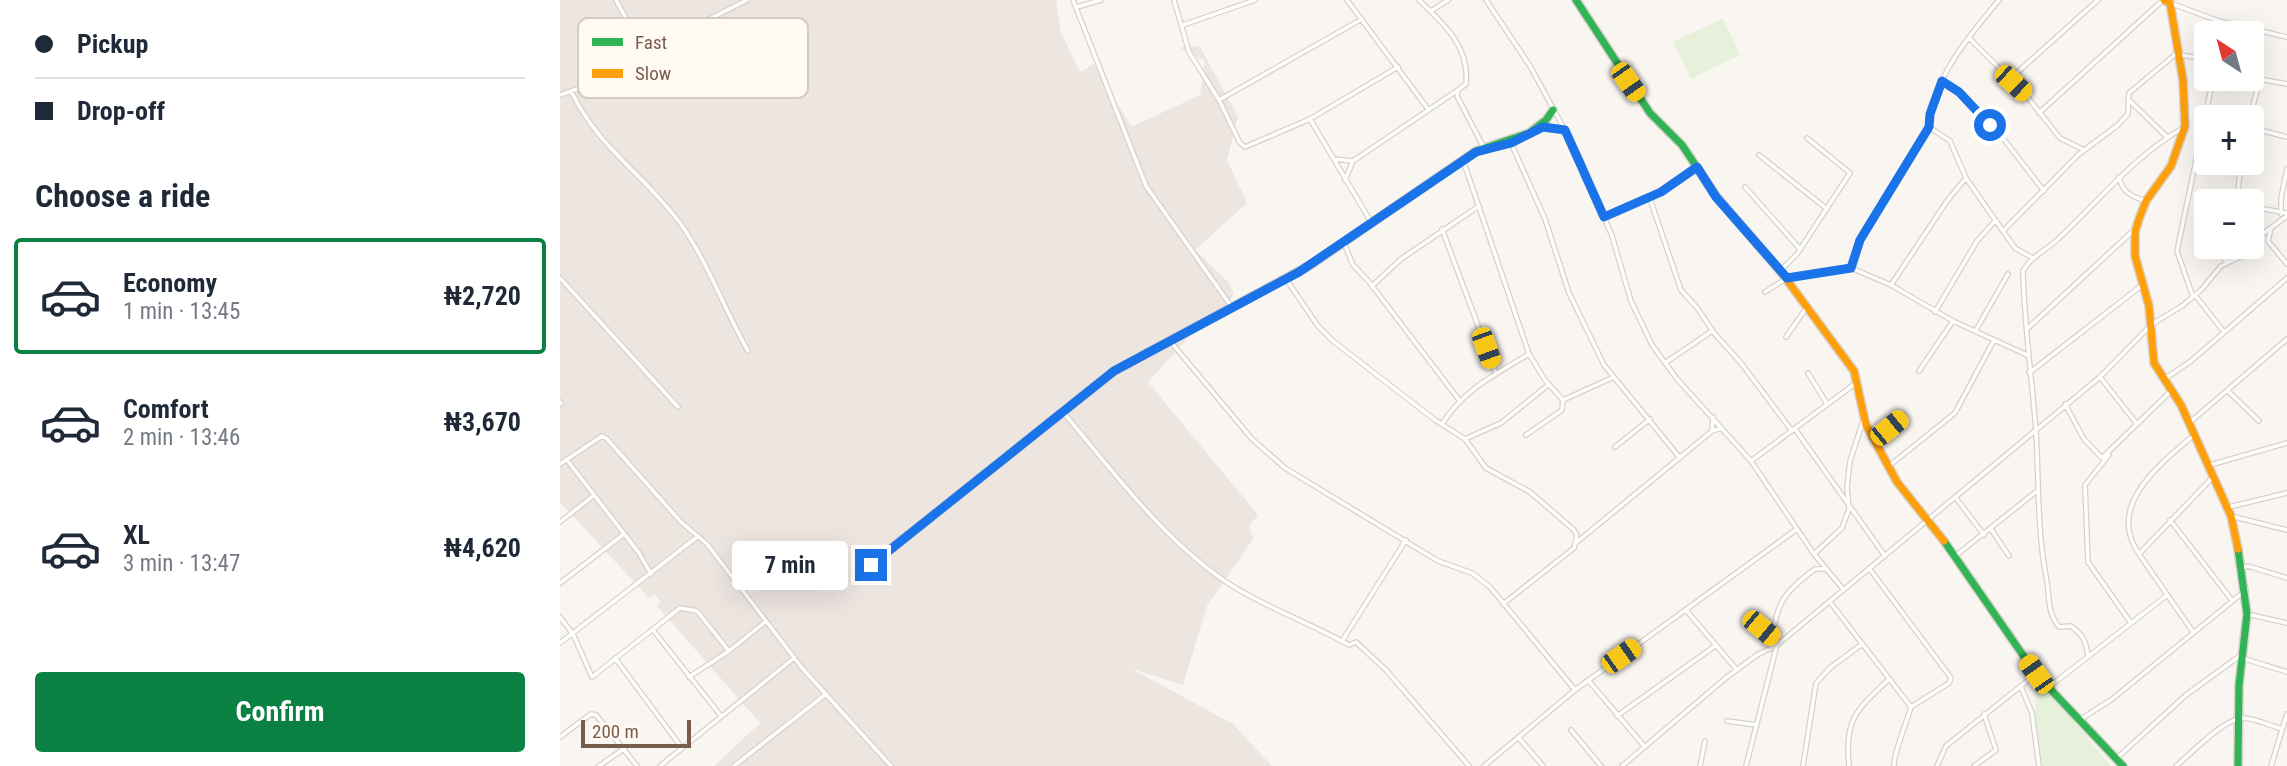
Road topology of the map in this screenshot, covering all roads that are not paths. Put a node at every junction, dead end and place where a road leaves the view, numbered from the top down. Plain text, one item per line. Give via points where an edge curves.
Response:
1 (616, 0) edge
2 (747, 0) edge
3 (1073, 0) edge
4 (1101, 0) edge
5 (1174, 0) edge
6 (1255, 0) edge
7 (1347, 0) edge
8 (1419, 0) edge
9 (1448, 0) edge
10 (1486, 0) edge
11 (1576, 0) edge
12 (1999, 0) edge
13 (2098, 0) edge
14 (2166, 1) edge
15 (1077, 7) junction
16 (1431, 11) junction
17 (626, 18) edge
18 (711, 18) edge
19 (1363, 19) junction
20 (1183, 25) junction
21 (2287, 37) edge
22 (1969, 38) junction
23 (2177, 54) junction
24 (2194, 57) edge
25 (1398, 67) junction
26 (2010, 79) junction
27 (2264, 80) edge
28 (1942, 81) junction
29 (2287, 84) edge
30 (578, 88) edge
31 (571, 90) junction
32 (1458, 90) junction
33 (2210, 91) edge
34 (560, 95) edge
35 (2128, 98) junction
36 (1219, 100) junction
37 (1428, 109) junction
38 (1553, 110) junction
39 (2039, 113) junction
40 (1310, 119) junction
41 (1543, 127) junction
42 (1929, 127) junction
43 (2185, 127) junction
44 (1565, 130) junction
45 (2264, 131) edge
46 (2167, 137) junction
47 (2287, 137) edge
48 (1807, 138) dead end
49 (1511, 143) junction
50 (1484, 148) junction
51 (2084, 150) junction
52 (1759, 155) dead end
53 (1333, 159) junction
54 (1462, 160) junction
55 (1353, 161) junction
56 (1697, 167) junction
57 (2287, 169) edge
58 (2119, 177) junction
59 (1966, 178) junction
60 (1345, 180) junction
61 (1745, 187) dead end
62 (2044, 191) junction
63 (1649, 196) junction
64 (2146, 201) junction
65 (1479, 206) junction
66 (1827, 209) junction
67 (2264, 210) edge
68 (2281, 214) junction
69 (2287, 215) edge
70 (1604, 217) junction
71 (1996, 221) junction
72 (1372, 224) junction
73 (2271, 227) junction
74 (2136, 228) junction
75 (1442, 229) junction
76 (2005, 229) junction
77 (1344, 243) junction
78 (1800, 249) junction
79 (2031, 257) junction
80 (2225, 261) joint
81 (2234, 261) junction
82 (2287, 264) edge
83 (2221, 266) junction
84 (1851, 268) junction
85 (1780, 270) junction
86 (2008, 274) dead end
87 (560, 278) edge
88 (1787, 278) junction
89 (2287, 278) edge
90 (1286, 279) junction
91 (1891, 285) junction
92 (1372, 286) junction
93 (2141, 286) junction
94 (1765, 292) dead end
95 (2194, 295) junction
96 (1807, 306) junction
97 (1232, 307) junction
98 (1935, 312) junction
99 (1952, 321) junction
100 (2151, 324) junction
101 (2028, 328) junction
102 (1712, 331) junction
103 (1976, 331) junction
104 (2224, 331) junction
105 (1786, 337) dead end
106 (2287, 339) edge
107 (1994, 340) junction
108 (1170, 341) junction
109 (748, 351) dead end
110 (1529, 354) junction
111 (2027, 355) junction
112 (1665, 363) junction
113 (1919, 371) dead end
114 (1808, 373) dead end
115 (2029, 373) junction
116 (1496, 374) junction
117 (1614, 377) junction
118 (2100, 377) junction
119 (2166, 378) junction
120 (1858, 381) junction
121 (1548, 384) junction
122 (2173, 390) junction
123 (2228, 390) junction
124 (1459, 400) junction
125 (1563, 400) junction
126 (1827, 404) junction
127 (2065, 404) junction
128 (678, 407) dead end
129 (1062, 411) junction
130 (1904, 415) dead end
131 (1713, 417) junction
132 (1650, 419) junction
133 (2259, 421) dead end
134 (1443, 424) junction
135 (2137, 424) junction
136 (2189, 424) junction
137 (1722, 428) junction
138 (1863, 428) junction
139 (2035, 428) junction
140 (1794, 430) junction
141 (1712, 431) junction
142 (1526, 435) dead end
143 (2194, 435) junction
144 (1465, 439) junction
145 (1872, 441) junction
146 (2287, 443) edge
147 (1615, 447) dead end
148 (2109, 455) junction
149 (1681, 458) junction
150 (566, 460) junction
151 (1751, 461) junction
152 (560, 464) edge
153 (2210, 465) junction
154 (1887, 467) junction
155 (2214, 476) junction
156 (2037, 491) junction
157 (2287, 493) edge
158 (593, 496) junction
159 (1955, 497) junction
160 (1847, 500) junction
161 (2229, 507) junction
162 (2231, 516) junction
163 (1926, 519) junction
164 (2170, 520) junction
165 (560, 523) edge
166 (1797, 528) junction
167 (1991, 528) junction
168 (2287, 530) edge
169 (624, 534) junction
170 (1984, 535) junction
171 (697, 537) junction
172 (1406, 540) junction
173 (1577, 542) junction
174 (1814, 554) junction
175 (1885, 556) junction
176 (2009, 556) dead end
177 (1954, 557) junction
178 (2142, 557) junction
179 (871, 565) dead end
180 (1869, 568) junction
181 (2240, 568) junction
182 (1827, 569) junction
183 (651, 574) junction
184 (2287, 578) edge
185 (560, 583) edge
186 (1843, 589) junction
187 (2246, 590) junction
188 (2166, 596) junction
189 (2231, 600) junction
190 (1830, 602) junction
191 (1503, 604) junction
192 (1686, 610) junction
193 (2247, 614) junction
194 (560, 617) edge
195 (1750, 619) dead end
196 (765, 622) junction
197 (2131, 623) junction
198 (2287, 623) edge
199 (652, 630) junction
200 (2193, 632) junction
201 (573, 634) junction
202 (1772, 638) junction
203 (1342, 641) junction
204 (560, 643) edge
205 (1777, 645) junction
206 (1861, 645) junction
207 (1715, 646) junction
208 (729, 651) junction
209 (1770, 651) junction
210 (2088, 656) junction
211 (2242, 657) junction
212 (615, 658) junction
213 (794, 658) junction
214 (1737, 670) junction
215 (2287, 672) edge
216 (2036, 674) junction
217 (689, 677) junction
218 (1889, 679) junction
219 (1588, 680) junction
220 (2021, 687) junction
221 (2048, 688) junction
222 (1576, 690) junction
223 (826, 694) junction
224 (1911, 707) junction
225 (1983, 714) junction
226 (2287, 714) edge
227 (721, 716) junction
228 (1617, 716) junction
229 (2081, 719) junction
230 (2237, 719) junction
231 (1727, 721) dead end
232 (1757, 724) junction
233 (2282, 729) junction
234 (1571, 730) dead end
235 (560, 737) edge
236 (1518, 737) junction
237 (1705, 741) dead end
238 (1645, 747) junction
239 (625, 748) junction
240 (682, 748) junction
241 (2116, 758) junction
242 (599, 766) edge
243 (637, 766) edge
244 (660, 766) edge
245 (734, 766) edge
246 (891, 766) edge
247 (1469, 766) edge
248 (1484, 766) edge
249 (1543, 766) edge
250 (1601, 766) edge
251 (1622, 766) edge
252 (1700, 766) edge
253 (1746, 766) edge
254 (1803, 766) edge
255 (1849, 766) edge
256 (1894, 766) edge
257 (1937, 766) edge
258 (1973, 766) edge
259 (2039, 766) edge
260 (2123, 766) edge
261 (2176, 766) edge
262 (2238, 766) edge
263 (2271, 766) edge

1 - 17 street
2 - 18 street
3 - 15 street
4 - 15 street
5 - 20 street
6 - 20 street
7 - 19 street
8 - 16 street
9 - 16 street
10 - 38 street
11 - 56 street via 1650,113
12 - 22 street
13 - 26 street
14 - 21 street via 2219,21
14 - 23 street
14 - 39 street
15 - 97 street via 1146,186
16 - 32 street via 1466,57 1466,84
19 - 25 street
19 - 36 street
20 - 36 street via 1189,52
22 - 26 street
22 - 28 street
23 - 24 street
23 - 35 street
23 - 43 street
25 - 37 street
25 - 40 street
26 - 39 street
27 - 29 street
28 - 42 street
28 - 62 street via 1999,133
30 - 31 street
31 - 34 street
31 - 109 street via 596,135 649,186 690,237
32 - 37 street
32 - 50 street via 1460,105
33 - 95 street via 2177,251
35 - 46 street
35 - 51 street via 2128,114
36 - 40 street via 1245,147
37 - 55 street
38 - 41 street
38 - 44 street
39 - 51 street via 2060,138
40 - 53 street
41 - 44 street
41 - 49 street
42 - 59 street via 1950,141
42 - 84 street via 1860,240
43 - 46 street
43 - 64 street via 2171,166
44 - 70 street
45 - 47 street
46 - 58 street
48 - 66 street via 1850,173
49 - 50 street
49 - 117 street via 1545,219 1572,301
50 - 54 street
51 - 62 street
52 - 66 street
53 - 55 street
53 - 60 street
54 - 65 street
54 - 72 street
55 - 60 street
56 - 63 street
56 - 85 street via 1716,197
57 - 68 street
58 - 64 street via 2128,193
58 - 79 street via 2053,244
59 - 71 street
59 - 91 street
60 - 72 street
61 - 78 street
62 - 76 street
63 - 70 street
63 - 102 street via 1681,290
64 - 74 street
65 - 75 street
65 - 110 street
66 - 78 street
67 - 68 street
68 - 69 street
69 - 73 street
70 - 112 street via 1635,312
71 - 76 street
71 - 98 street via 1977,241
72 - 77 street
73 - 81 street
73 - 82 street via 2268,241
74 - 93 street
74 - 101 street
75 - 92 street
75 - 116 street
76 - 79 street via 2015,248
77 - 90 street
77 - 92 street via 1353,265
78 - 85 street
79 - 101 street via 2023,271
80 - 81 street
80 - 83 street
81 - 83 street
83 - 95 street
84 - 88 street
84 - 91 street
85 - 88 street
86 - 103 street
87 - 128 street
88 - 94 street
88 - 96 street
89 - 104 street
90 - 97 street
90 - 134 street via 1333,341
91 - 98 street
92 - 124 street
93 - 100 street
93 - 115 street
95 - 100 street
95 - 104 street
96 - 105 street
96 - 120 street
97 - 108 street
98 - 99 street
99 - 103 street
99 - 113 street
100 - 118 street
100 - 119 street via 2153,358
101 - 111 street
102 - 112 street
102 - 140 street
103 - 107 street
104 - 119 street
106 - 123 street
107 - 111 street
107 - 154 street via 1955,413
108 - 129 street via 1114,371
108 - 172 street via 1269,455 1310,485
110 - 116 street
110 - 121 street
111 - 115 street
112 - 131 street
114 - 126 street
115 - 139 street
116 - 124 street
117 - 125 street
117 - 132 street
118 - 127 street
118 - 135 street
119 - 122 street
120 - 126 street
120 - 138 street
121 - 125 street
121 - 144 street via 1502,423
122 - 135 street
122 - 136 street
123 - 133 street
123 - 136 street
124 - 134 street
125 - 142 street via 1562,410
126 - 140 street
127 - 139 street
127 - 148 street via 2084,439 2100,457
129 - 179 street
129 - 203 street via 1157,519 1217,575
130 - 145 street
131 - 137 street
131 - 141 street
132 - 147 street
132 - 149 street
134 - 144 street
135 - 148 street
136 - 143 street
137 - 141 street
137 - 151 street
138 - 145 street
138 - 160 street via 1850,461
139 - 156 street
139 - 159 street
140 - 151 street
140 - 160 street
141 - 149 street
143 - 153 street
143 - 178 street via 2142,483 2131,502 2131,537
144 - 173 street via 1480,464 1530,492 1574,530
145 - 154 street
146 - 153 street
148 - 197 street via 2085,485 2088,562
149 - 173 street
150 - 152 street
150 - 158 street
150 - 171 street via 602,436
151 - 166 street
153 - 155 street
154 - 163 street
155 - 161 street
155 - 164 street
156 - 167 street
156 - 210 street via 2051,617 2060,627 2078,631 2086,640
157 - 161 street
158 - 165 street
158 - 169 street
159 - 163 street
159 - 170 street
160 - 174 street via 1849,509 1842,528
160 - 175 street
161 - 162 street
162 - 168 street
162 - 181 street
163 - 175 street
163 - 177 street
164 - 178 street via 2139,554
164 - 189 street
166 - 174 street
166 - 192 street
167 - 170 street
167 - 176 street
169 - 183 street
169 - 185 street
170 - 177 street
171 - 183 street
171 - 196 street
172 - 191 street via 1438,561 1472,573
172 - 203 street
173 - 191 street
174 - 182 street
175 - 180 street
177 - 216 street
178 - 188 street
180 - 186 street
180 - 224 street via 1951,678
181 - 184 street via 2248,566
181 - 187 street
182 - 186 street
182 - 202 street via 1815,569 1778,605
183 - 201 street
186 - 190 street
187 - 189 street
187 - 193 street
188 - 197 street
188 - 200 street
189 - 200 street
190 - 205 street
190 - 206 street
191 - 222 street
192 - 207 street
192 - 219 street
193 - 198 street
193 - 211 street
194 - 201 street
195 - 202 street
196 - 208 street
196 - 213 street
197 - 210 street
199 - 208 street via 680,608 689,608
199 - 212 street
199 - 217 street
200 - 229 street
201 - 204 street
201 - 212 street via 592,677
202 - 209 street
203 - 247 street via 1356,642 1385,670
205 - 209 street
205 - 232 street
206 - 218 street
206 - 254 street via 1816,683
207 - 214 street
207 - 228 street
208 - 217 street
209 - 214 street
210 - 221 street
211 - 215 street
211 - 230 street
211 - 241 street via 2186,695
212 - 240 street
213 - 223 street
213 - 227 street
214 - 238 street
216 - 220 street
216 - 221 street
217 - 227 street
218 - 224 street
218 - 255 street via 1856,711 1847,747
219 - 222 street
219 - 228 street
220 - 225 street
220 - 259 street via 2032,713
221 - 229 street
222 - 236 street
223 - 245 street
223 - 246 street
224 - 256 street
225 - 257 street via 1946,746
225 - 258 street via 1997,745
226 - 233 street
227 - 240 street
228 - 238 street
229 - 241 street
230 - 233 street
230 - 261 street
230 - 262 street
231 - 232 street
232 - 253 street
233 - 263 street
234 - 250 street
235 - 239 street via 596,715
236 - 248 street
236 - 249 street
237 - 252 street
238 - 251 street
239 - 242 street
239 - 243 street
240 - 244 street
241 - 260 street

